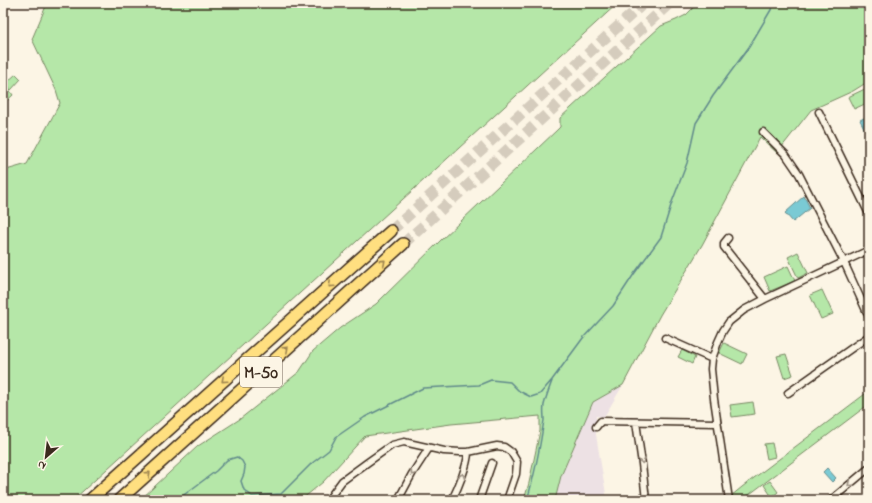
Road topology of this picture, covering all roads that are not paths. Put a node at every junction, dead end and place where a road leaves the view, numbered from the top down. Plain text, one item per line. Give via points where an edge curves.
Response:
1 (819, 112) dead end
2 (763, 132) dead end
3 (869, 214) edge
4 (392, 231) tunnel mouth
5 (728, 238) dead end
6 (403, 244) tunnel mouth
7 (869, 250) edge
8 (844, 262) junction
9 (765, 298) junction
10 (869, 317) edge
11 (869, 336) edge
12 (665, 338) dead end
13 (712, 359) junction
14 (788, 393) dead end
15 (636, 422) junction
16 (717, 423) junction
17 (596, 427) dead end
18 (429, 448) junction
19 (468, 452) junction
20 (492, 463) dead end
21 (869, 468) edge
22 (727, 499) edge
23 (90, 500) edge
24 (119, 500) edge
25 (328, 500) edge
26 (398, 500) edge
27 (452, 500) edge
28 (479, 500) edge
29 (507, 500) edge
30 (646, 500) edge
31 (831, 500) edge

1 - 3 street
2 - 8 street via 783,152 799,174
4 -> 23 highway, M-50
5 - 9 street via 724,247
24 -> 6 highway, M-50
7 - 8 street
8 - 9 street
8 - 10 street
9 - 13 street via 730,322 723,331
11 - 14 street
12 - 13 street
13 - 16 street
15 - 16 street
15 - 17 street via 601,421
15 -> 30 street
16 - 22 street
18 - 19 street
18 - 25 street via 404,442 392,445 342,482
18 -> 26 street
27 -> 19 street
19 - 29 street via 496,446 504,447 511,452 517,462 516,474
20 - 28 street
21 -> 31 street

